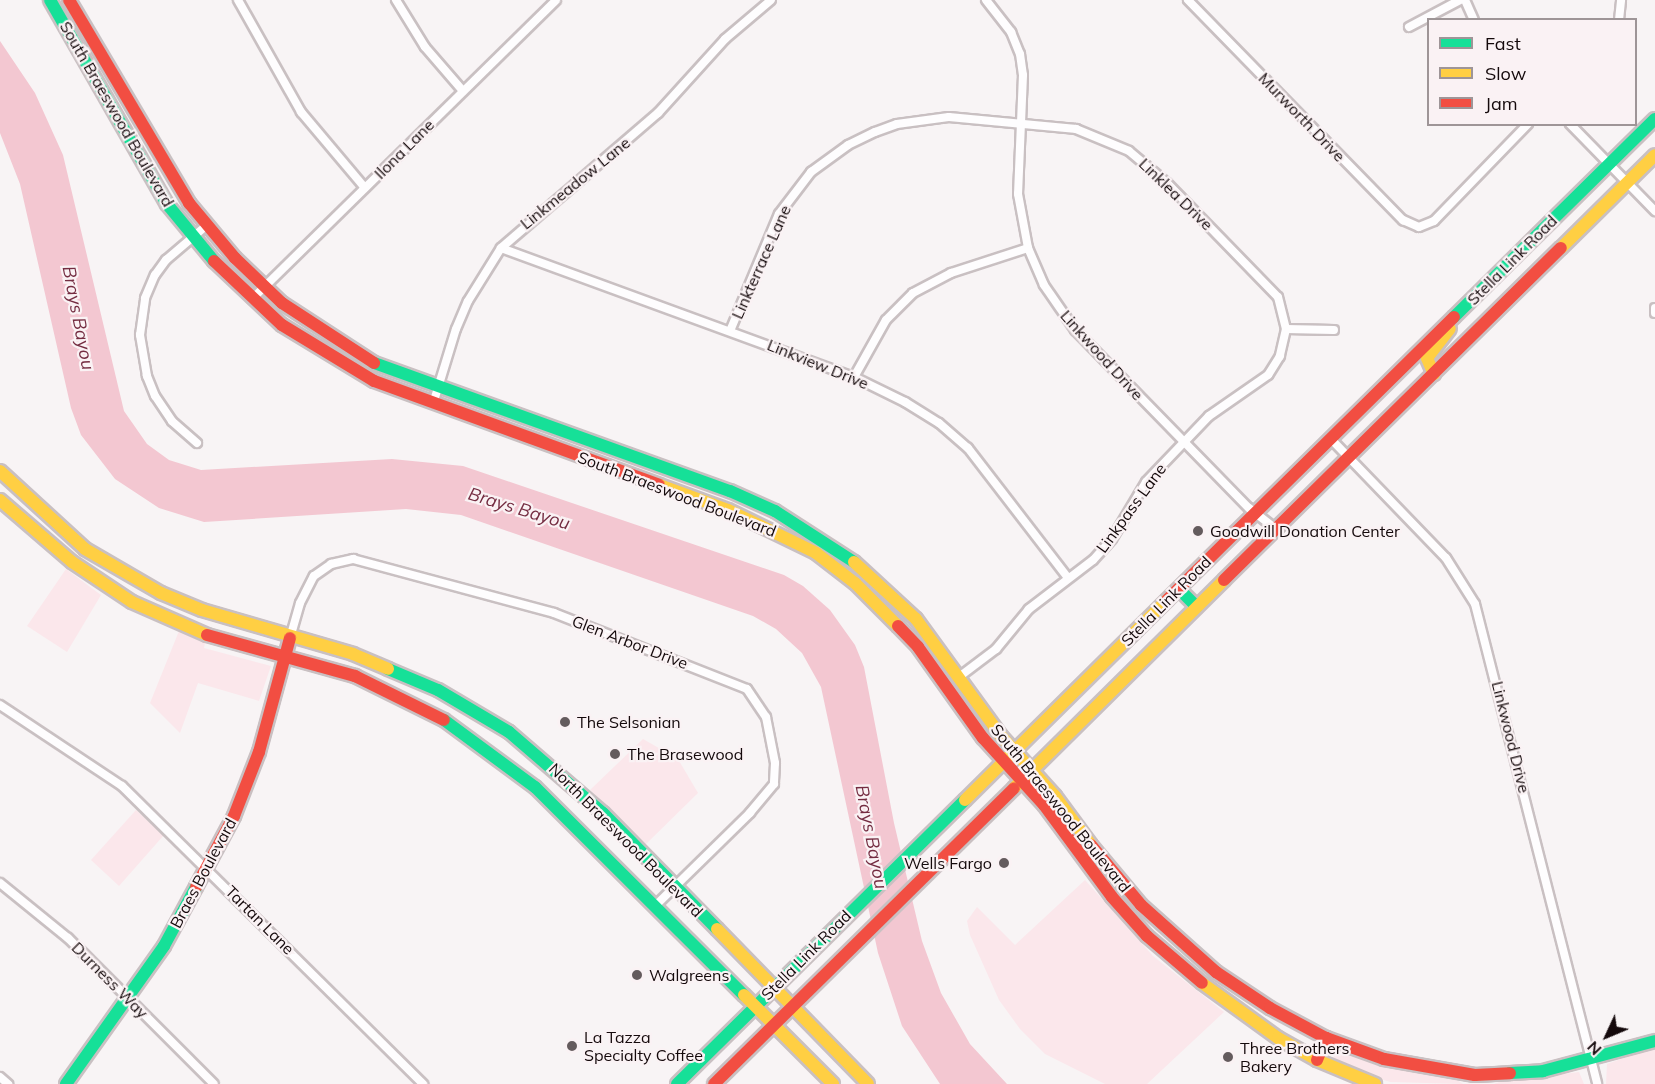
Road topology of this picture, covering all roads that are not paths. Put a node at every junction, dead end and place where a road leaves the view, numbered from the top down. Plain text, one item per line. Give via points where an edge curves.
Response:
1 (50, 0) edge
2 (69, 0) edge
3 (238, 0) edge
4 (396, 0) edge
5 (556, 0) edge
6 (771, 0) edge
7 (986, 0) edge
8 (1189, 0) edge
9 (1460, 0) edge
10 (1465, 0) edge
11 (1621, 0) edge
12 (1473, 18) edge
13 (1619, 18) edge
14 (1409, 27) dead end
15 (463, 91) junction
16 (1655, 119) edge
17 (1020, 123) junction
18 (1526, 126) edge
19 (1572, 126) edge
20 (1655, 155) edge
21 (1609, 165) junction
22 (1627, 182) junction
23 (365, 188) junction
24 (1655, 211) edge
25 (206, 226) junction
26 (193, 237) junction
27 (501, 248) junction
28 (1028, 248) junction
29 (264, 287) junction
30 (252, 298) junction
31 (1464, 308) junction
32 (1286, 329) junction
33 (1334, 330) dead end
34 (730, 331) junction
35 (1434, 374) junction
36 (854, 377) junction
37 (438, 388) junction
38 (433, 404) junction
39 (1331, 439) junction
40 (1183, 442) junction
41 (197, 443) dead end
42 (1349, 458) junction
43 (0, 471) edge
44 (0, 500) edge
45 (1255, 513) junction
46 (1276, 529) junction
47 (83, 547) junction
48 (72, 562) junction
49 (1068, 578) junction
50 (1179, 589) junction
51 (1197, 607) junction
52 (290, 638) junction
53 (285, 656) junction
54 (959, 677) junction
55 (458, 701) junction
56 (0, 705) edge
57 (457, 726) junction
58 (1014, 751) junction
59 (1003, 762) junction
60 (1031, 770) junction
61 (1021, 781) junction
62 (1094, 850) junction
63 (1081, 856) junction
64 (207, 867) junction
65 (0, 883) edge
66 (674, 888) junction
67 (656, 906) junction
68 (1191, 952) junction
69 (1179, 964) junction
70 (772, 989) junction
71 (130, 999) junction
72 (755, 1006) junction
73 (792, 1007) junction
74 (773, 1025) junction
75 (1326, 1038) junction
76 (1655, 1041) edge
77 (1317, 1060) junction
78 (1593, 1060) junction
79 (0, 1077) edge
80 (1475, 1079) edge
81 (8, 1084) edge
82 (66, 1084) edge
83 (214, 1084) edge
84 (423, 1084) edge
85 (677, 1084) edge
86 (714, 1084) edge
87 (833, 1084) edge
88 (868, 1084) edge
89 (1375, 1084) edge
90 (1597, 1084) edge

1 - 26 main road, South Braeswood Boulevard via 167,204
2 - 25 main road, South Braeswood Boulevard via 173,180
3 - 23 street via 301,112
4 - 15 street via 426,47
5 - 15 street, Ilona Lane
6 - 27 street, Linkmeadow Lane via 725,39 658,113
7 - 17 street, Linkwood Drive via 1011,32 1020,54
8 - 18 street, Murworth Drive via 1403,220 1419,227 1434,221
9 - 14 street
10 - 12 street
11 - 13 street
15 - 23 street, Ilona Lane
16 - 21 main road, Stella Link Road
17 - 28 street, Linkwood Drive via 1018,194
17 - 32 street, Linklea Drive via 1095,134 1146,163 1271,288 1283,309
17 - 34 street, Linkterrace Lane via 949,117 897,124 831,157 794,190 779,214
19 - 21 street
20 - 22 main road, Stella Link Road
21 - 22 street
21 - 31 main road, Stella Link Road
22 - 24 street
22 - 35 main road, Stella Link Road
23 - 29 street, Ilona Lane
25 - 26 street
25 - 29 main road, South Braeswood Boulevard
26 - 30 main road, South Braeswood Boulevard
26 - 41 street via 155,275 145,298 140,335 155,396 172,421
27 - 34 street, Linkview Drive
27 - 37 street, Linkmeadow Lane via 468,301
28 - 36 street via 951,273 913,293 886,320
28 - 40 street, Linkwood Drive via 1064,317
29 - 30 street, Ilona Lane
29 - 37 main road, South Braeswood Boulevard via 318,330 370,362
30 - 38 main road, South Braeswood Boulevard via 282,325 338,362
31 - 35 main road via 1427,358
31 - 39 main road, Stella Link Road
32 - 33 street
32 - 40 street, Linkpass Lane via 1280,356 1268,375 1221,405
34 - 36 street, Linkview Drive
35 - 42 main road, Stella Link Road
36 - 49 street, Linkview Drive via 922,412 962,441
37 - 38 street, Linkmeadow Lane
37 - 54 main road, South Braeswood Boulevard via 730,491 775,511 836,548 886,588 937,644
38 - 59 main road, South Braeswood Boulevard via 728,510 816,553 855,583 918,647
39 - 42 street, Linkwood Drive
39 - 45 main road, Stella Link Road
40 - 45 street, Linkwood Drive
40 - 49 street, Linkpass Lane via 1146,482 1112,539 1093,560
42 - 46 main road, Stella Link Road
42 - 78 street, Linkwood Drive via 1446,558 1475,604
43 - 47 main road, North Braeswood Boulevard
44 - 48 main road, North Braeswood Boulevard
45 - 46 street, Linkwood Drive
45 - 50 main road, Stella Link Road
46 - 51 main road, Stella Link Road
47 - 48 main road
47 - 52 main road, North Braeswood Boulevard via 161,593
48 - 53 main road, North Braeswood Boulevard via 124,597 170,620 210,636
49 - 54 street, Linkpass Lane via 1029,609 996,649
50 - 51 main road
50 - 58 main road, Stella Link Road
51 - 60 main road, Stella Link Road
52 - 53 main road, Braes Boulevard
52 - 55 main road, North Braeswood Boulevard via 353,654
52 - 66 street, Glen Arbor Drive via 300,603 314,576 331,564 353,559 554,614 747,689 766,717 775,763 774,784
53 - 57 main road, North Braeswood Boulevard via 355,676
53 - 64 main road, Braes Boulevard via 259,752 234,816
54 - 58 main road, South Braeswood Boulevard
55 - 57 main road
55 - 66 main road, North Braeswood Boulevard via 509,732 555,768
56 - 64 street, Tartan Lane via 122,786
57 - 67 main road, North Braeswood Boulevard via 535,787
58 - 59 main road, Stella Link Road
58 - 60 main road, South Braeswood Boulevard
59 - 61 main road, South Braeswood Boulevard
59 - 70 main road, Stella Link Road
60 - 61 main road, Stella Link Road
60 - 62 main road, South Braeswood Boulevard
61 - 63 main road, South Braeswood Boulevard
61 - 73 main road, Stella Link Road
62 - 63 main road
62 - 68 main road, South Braeswood Boulevard via 1142,906
63 - 69 main road, South Braeswood Boulevard via 1134,922
64 - 71 main road, Braes Boulevard
64 - 84 street, Tartan Lane
65 - 71 street, Durness Way via 68,938
66 - 67 street, Glen Arbor Drive
66 - 70 main road, North Braeswood Boulevard
67 - 72 main road, North Braeswood Boulevard
68 - 69 main road
68 - 75 main road, South Braeswood Boulevard via 1270,1008
69 - 77 main road, South Braeswood Boulevard via 1264,1028
70 - 72 main road, Stella Link Road
70 - 73 main road, North Braeswood Boulevard
71 - 82 main road, Braes Boulevard
71 - 83 street, Durness Way
72 - 74 main road, North Braeswood Boulevard
72 - 85 main road, Stella Link Road
73 - 74 main road, Stella Link Road
73 - 88 main road, North Braeswood Boulevard
74 - 86 main road, Stella Link Road
74 - 87 main road, North Braeswood Boulevard
75 - 77 main road
75 - 80 main road, South Braeswood Boulevard via 1413,1067
76 - 78 main road, South Braeswood Boulevard
77 - 89 main road, South Braeswood Boulevard
78 - 80 main road, South Braeswood Boulevard
78 - 90 street, Linkwood Drive
79 - 81 street

